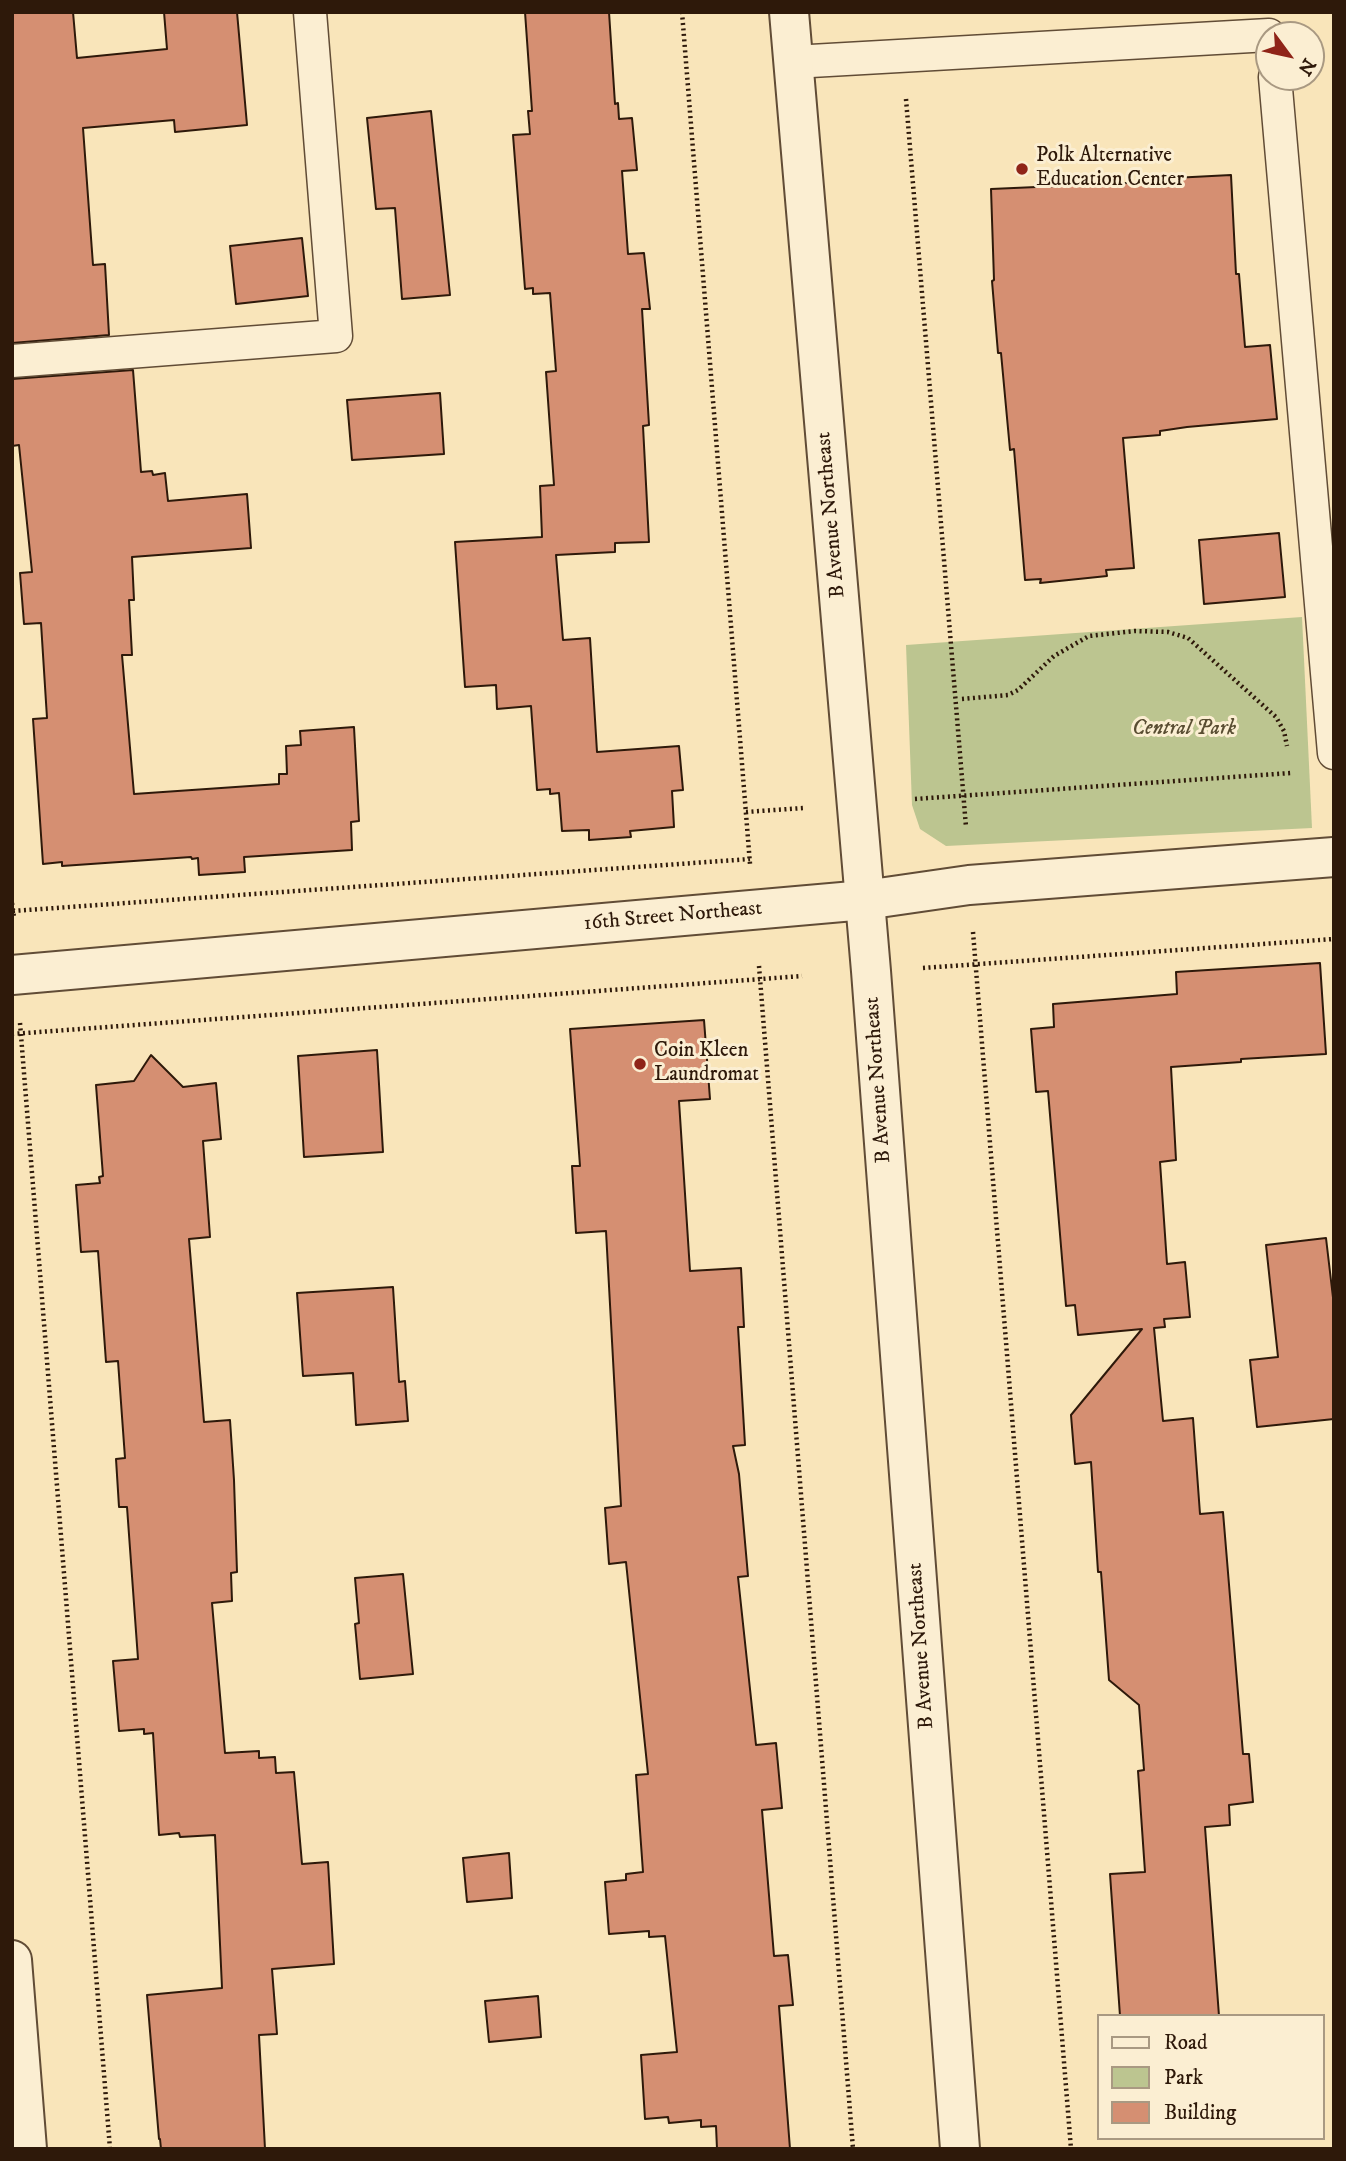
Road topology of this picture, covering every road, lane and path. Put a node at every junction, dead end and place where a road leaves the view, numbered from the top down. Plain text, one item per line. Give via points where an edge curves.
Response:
1 (310, 12) edge
2 (682, 12) edge
3 (789, 12) edge
4 (1255, 36) edge
5 (903, 55) junction
6 (793, 62) junction
7 (1276, 91) edge
8 (12, 361) edge
9 (962, 699) dead end
10 (1287, 752) dead end
11 (1334, 752) edge
12 (1289, 762) dead end
13 (1291, 772) junction
14 (1302, 772) dead end
15 (963, 796) junction
16 (915, 799) dead end
17 (804, 808) dead end
18 (746, 812) junction
19 (966, 827) dead end
20 (1334, 857) edge
21 (750, 859) junction
22 (751, 868) dead end
23 (864, 900) junction
24 (12, 903) edge
25 (13, 914) edge
26 (973, 931) dead end
27 (1334, 939) edge
28 (976, 964) junction
29 (759, 967) dead end
30 (923, 968) dead end
31 (12, 975) edge
32 (802, 976) dead end
33 (760, 978) junction
34 (20, 1023) dead end
35 (21, 1032) junction
36 (12, 1034) edge
37 (12, 1960) edge
38 (27, 2149) edge
39 (110, 2149) edge
40 (853, 2149) edge
41 (960, 2149) edge
42 (1071, 2149) edge

1 - 8 lane via 336,336
2 - 18 path
3 - 6 street, B Avenue Northeast
4 - 5 lane
5 - 6 lane
5 - 15 path
6 - 23 street, B Avenue Northeast
7 - 11 lane
9 - 10 path via 1008,695 1054,656 1089,636 1168,632 1188,638 1276,717
12 - 13 path
13 - 14 path
13 - 15 path
15 - 16 path
15 - 19 path
17 - 18 path
18 - 21 path
20 - 23 street, 16th Street Northeast via 969,885
21 - 22 path
21 - 25 path
23 - 31 street, 16th Street Northeast
23 - 41 street, B Avenue Northeast
24 - 25 path
26 - 28 path
27 - 28 path
28 - 30 path
28 - 42 path
29 - 33 path
32 - 33 path
33 - 35 path
33 - 40 path
34 - 35 path
35 - 36 path
35 - 39 path
37 - 38 street

